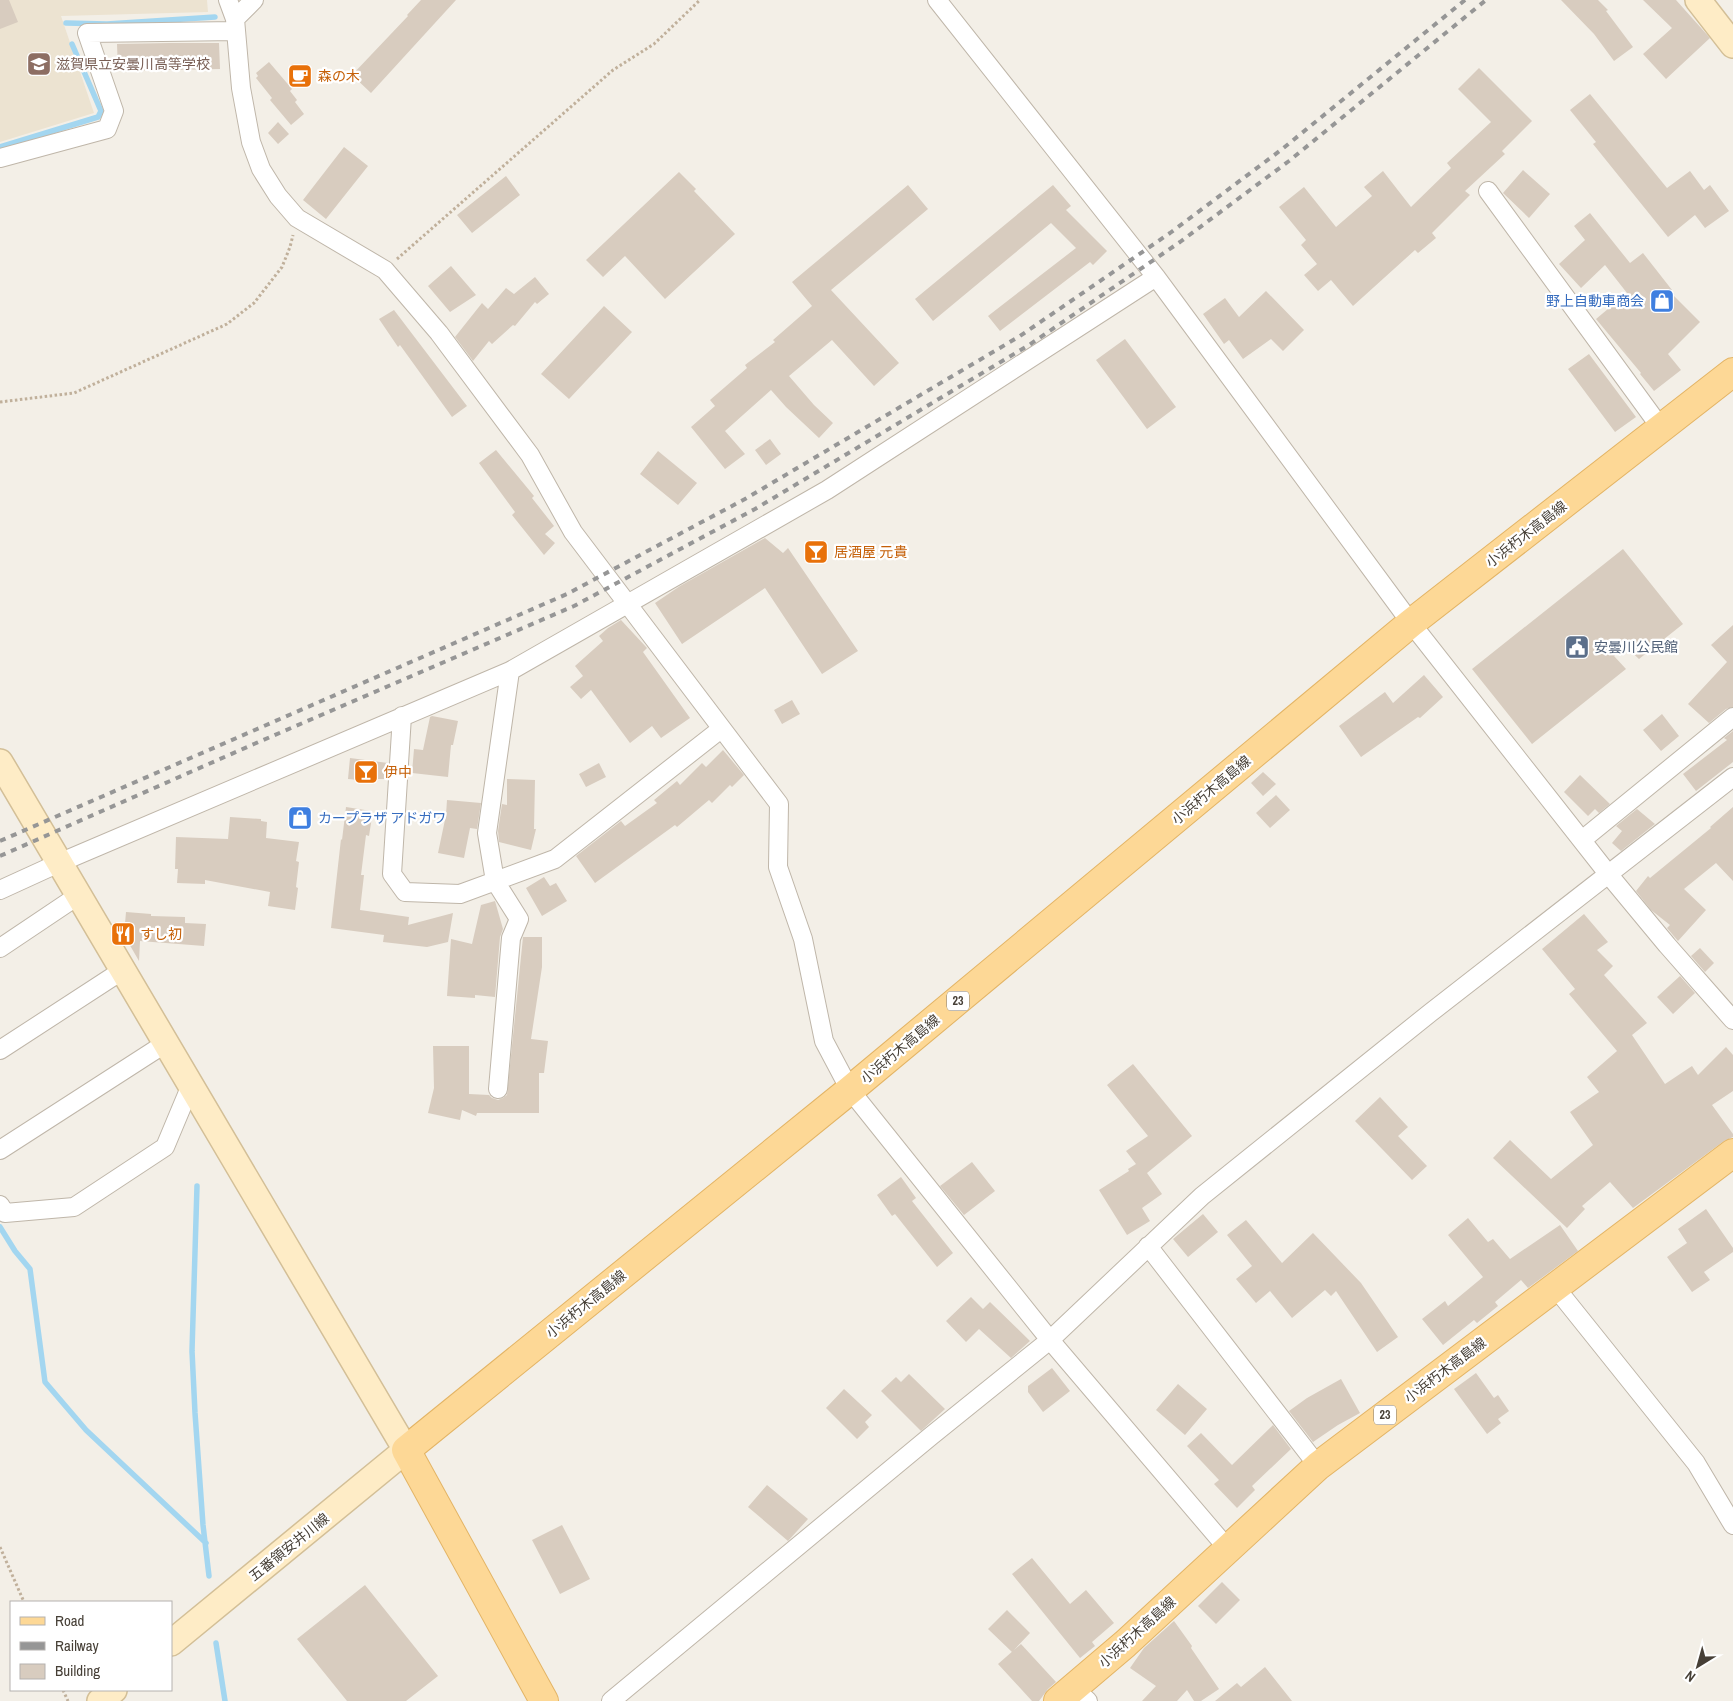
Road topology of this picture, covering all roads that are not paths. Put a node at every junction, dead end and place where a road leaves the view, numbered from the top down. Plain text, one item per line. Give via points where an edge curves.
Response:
1 (228, 0) edge
2 (254, 0) edge
3 (937, 0) edge
4 (1698, 0) edge
5 (235, 25) junction
6 (1733, 45) edge
7 (0, 158) edge
8 (1488, 191) dead end
9 (1156, 277) junction
10 (1733, 372) edge
11 (1661, 428) junction
12 (628, 603) junction
13 (1411, 623) junction
14 (510, 671) junction
15 (402, 716) junction
16 (1733, 717) edge
17 (721, 729) junction
18 (0, 762) edge
19 (1733, 777) edge
20 (1582, 840) junction
21 (59, 863) junction
22 (1609, 875) junction
23 (495, 881) junction
24 (0, 890) edge
25 (79, 895) junction
26 (0, 948) edge
27 (122, 970) junction
28 (1733, 1020) edge
29 (166, 1043) junction
30 (0, 1050) edge
31 (191, 1085) junction
32 (498, 1090) dead end
33 (850, 1090) junction
34 (0, 1150) edge
35 (1733, 1153) edge
36 (0, 1205) edge
37 (1148, 1246) junction
38 (1555, 1287) junction
39 (1050, 1340) junction
40 (406, 1450) junction
41 (1318, 1466) junction
42 (1733, 1525) edge
43 (1228, 1549) junction
44 (172, 1642) edge
45 (113, 1691) edge
46 (1073, 1697) edge
47 (100, 1701) edge
48 (544, 1701) edge
49 (611, 1701) edge

1 - 5 street
2 - 5 street
3 - 9 street
4 - 6 street
5 - 7 street via 87,33 114,111 107,129
5 - 12 street via 241,88 251,142 261,169 278,196 298,218 385,270 439,333 530,455 573,532
8 - 11 street
9 - 12 street via 827,490
9 - 13 street
10 - 11 main road, 小浜朽木高島線 / 23
11 - 13 main road, 小浜朽木高島線 / 23
12 - 14 street
12 - 17 street
13 - 20 street
13 - 33 main road, 小浜朽木高島線 / 23
14 - 15 street
14 - 23 street via 487,833
15 - 21 street
15 - 23 street via 392,874 405,892 460,894
16 - 20 street
17 - 23 street via 555,859
17 - 33 street via 779,804 778,867 803,939 824,1041
18 - 21 street
19 - 22 street
20 - 22 street
21 - 24 street
21 - 25 street
22 - 28 street
22 - 37 street via 1202,1196
23 - 32 street via 519,919 511,938
25 - 26 street
25 - 27 street
27 - 29 street
27 - 30 street
29 - 31 street
29 - 34 street
31 - 36 street via 165,1147 74,1207 5,1213
31 - 40 street
33 - 39 street
33 - 40 main road, 小浜朽木高島線 / 23
35 - 38 main road, 小浜朽木高島線 / 23
37 - 39 street
37 - 41 street
38 - 41 main road, 小浜朽木高島線 / 23
38 - 42 street via 1696,1463
39 - 43 street
39 - 49 street
40 - 44 street, 五番領安井川線
40 - 48 main road
41 - 43 main road, 小浜朽木高島線 / 23
43 - 46 main road, 小浜朽木高島線 / 23
45 - 47 street

